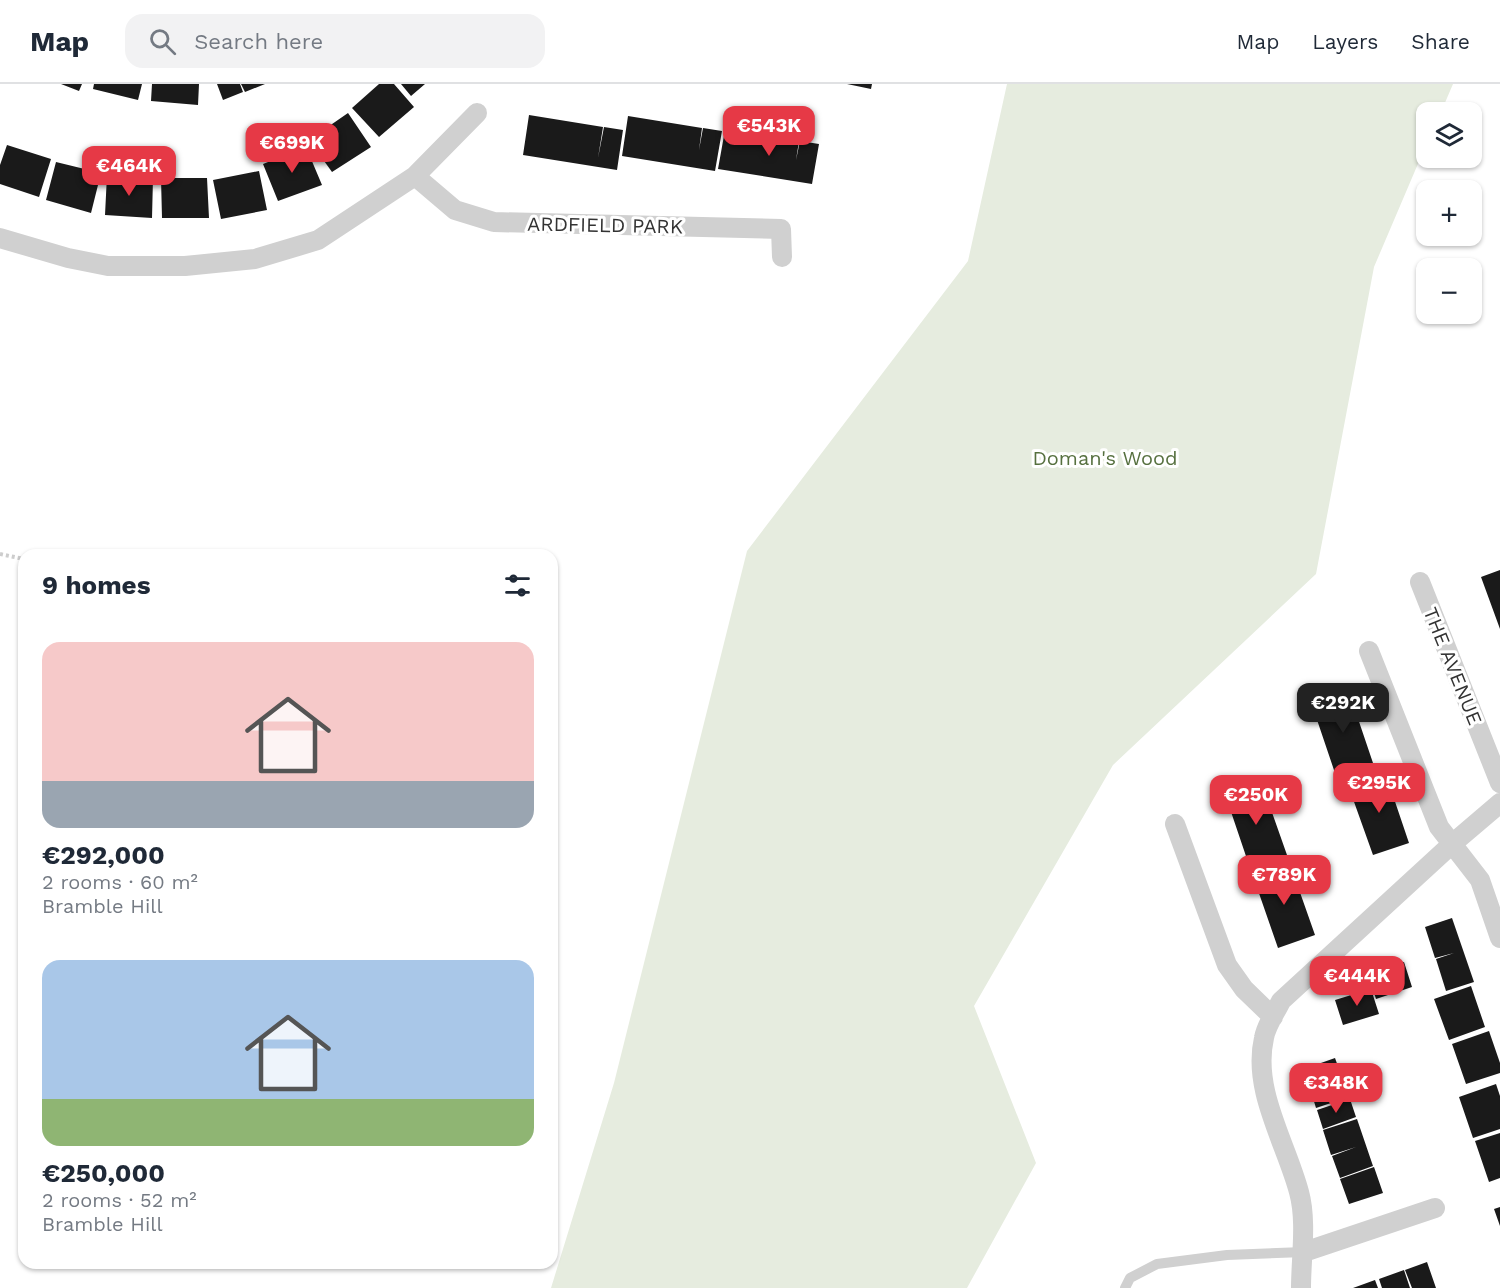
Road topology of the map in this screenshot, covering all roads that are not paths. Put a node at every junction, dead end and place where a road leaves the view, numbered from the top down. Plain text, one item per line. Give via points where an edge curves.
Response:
1 (477, 113) dead end
2 (415, 176) junction
3 (0, 238) edge
4 (782, 257) dead end
5 (1420, 582) dead end
6 (1369, 651) dead end
7 (1500, 783) edge
8 (1500, 803) edge
9 (1175, 824) dead end
10 (1452, 844) junction
11 (1500, 938) edge
12 (1274, 1017) junction
13 (1436, 1208) dead end
14 (1304, 1252) junction
15 (1125, 1288) edge
16 (1301, 1288) edge

1 - 2 street
2 - 3 street via 318,240 255,259 185,266 108,266
2 - 4 street, ARDFIELD PARK via 455,210 494,222 781,229
5 - 7 street, THE AVENUE
6 - 10 street via 1439,827
8 - 10 street
9 - 12 street via 1227,966 1244,989
10 - 11 street via 1480,880
10 - 12 street via 1281,1001
12 - 14 street via 1264,1035 1260,1057 1262,1081 1300,1194
13 - 14 street
14 - 15 lane via 1227,1255 1157,1264 1130,1278
14 - 16 street

